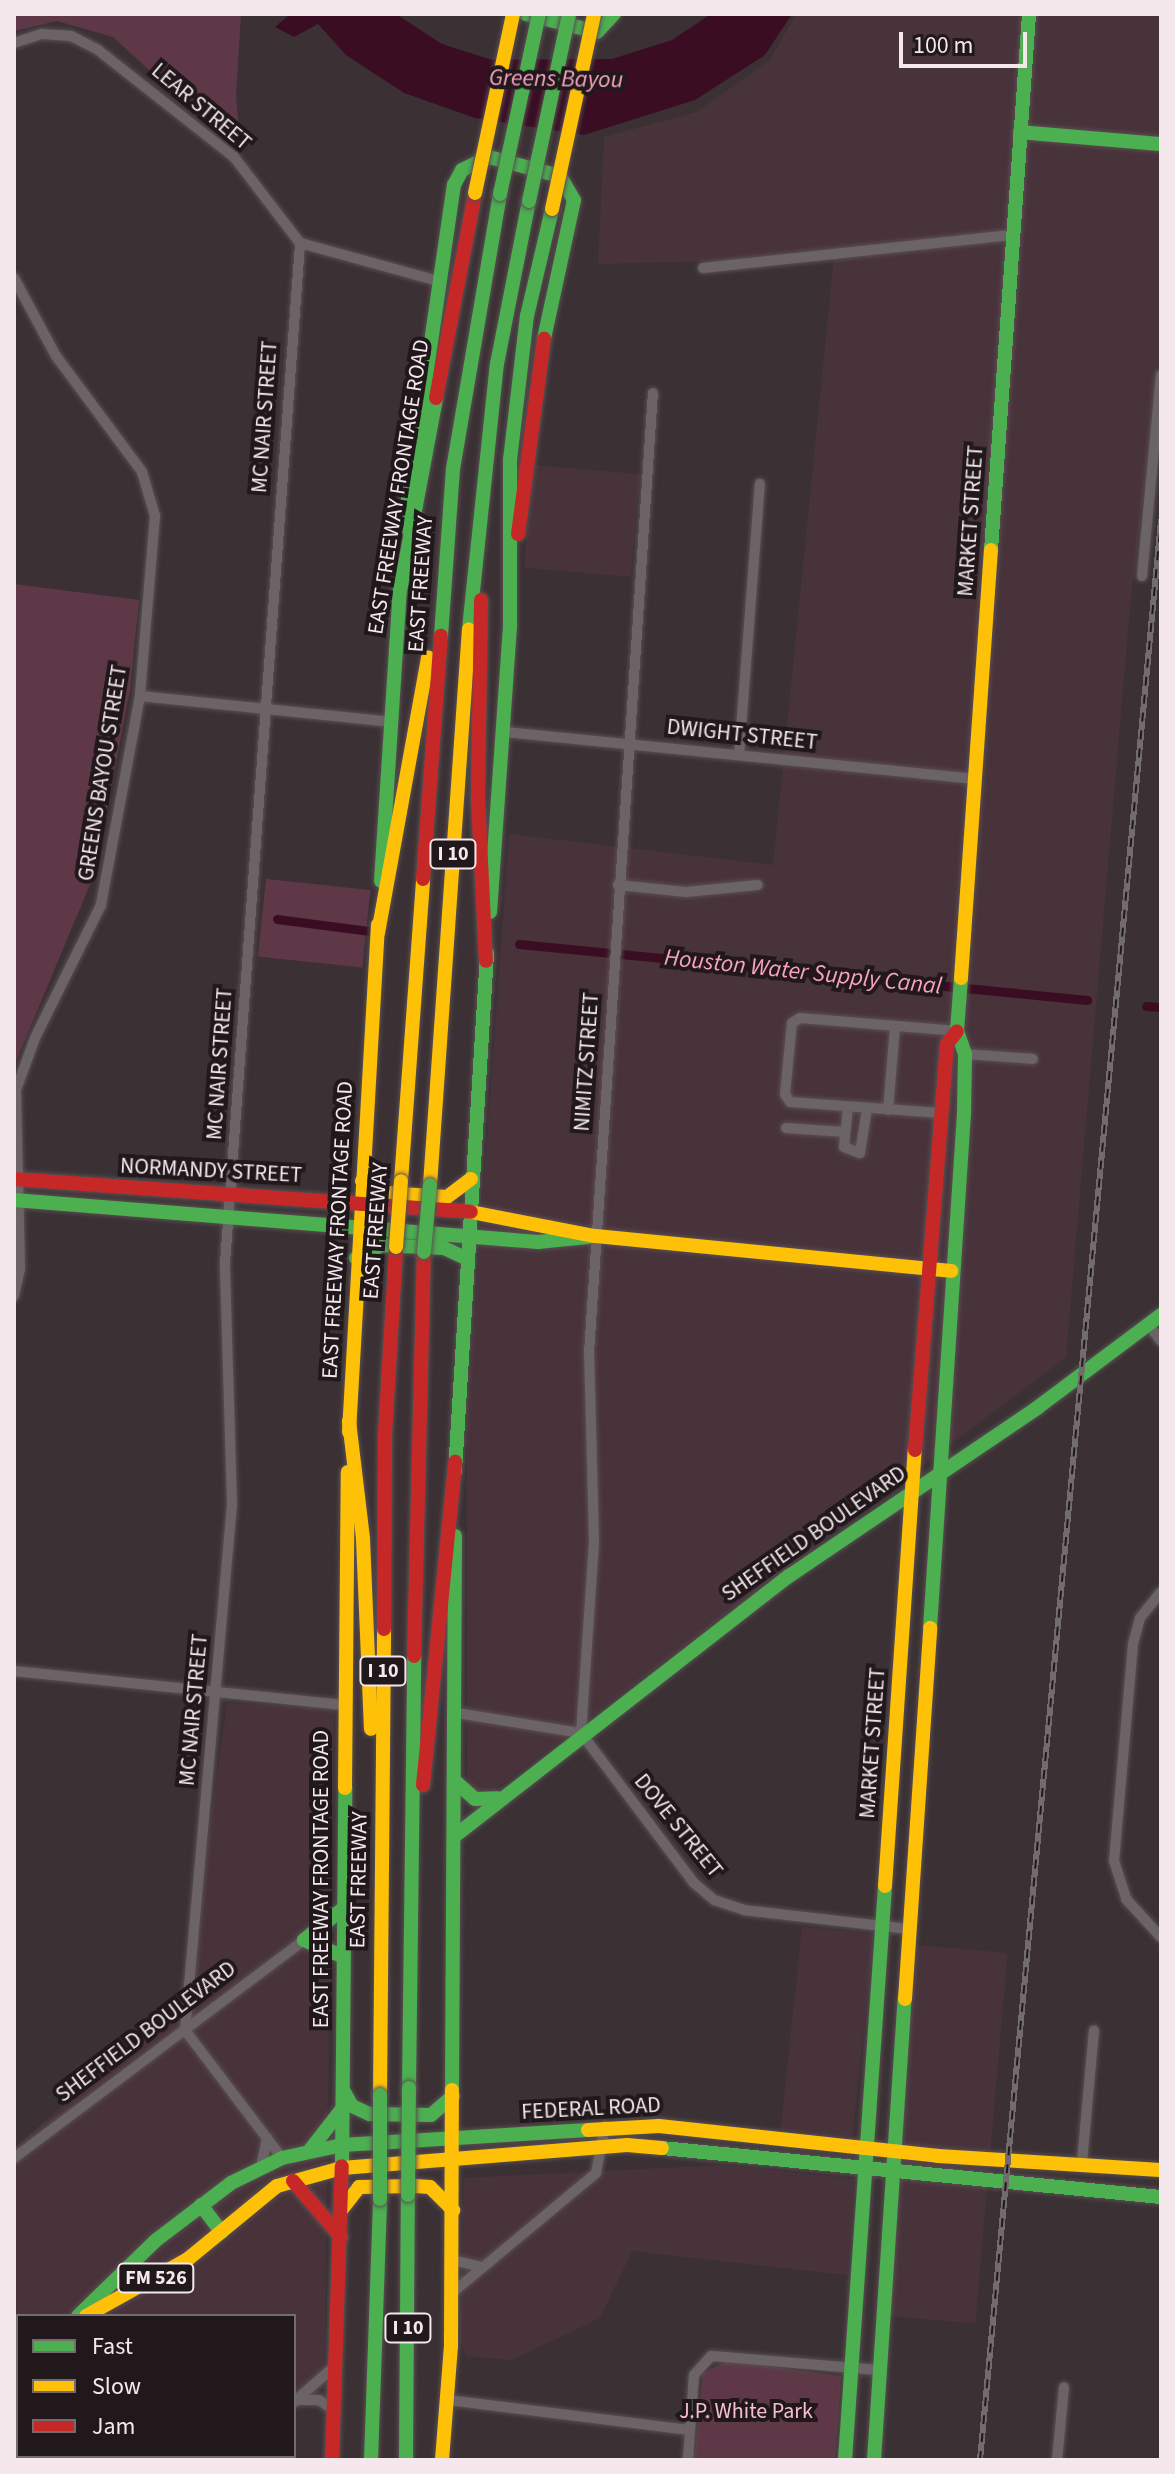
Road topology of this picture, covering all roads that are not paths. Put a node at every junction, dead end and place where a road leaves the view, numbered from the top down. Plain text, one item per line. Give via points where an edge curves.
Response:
1 (513, 14) edge
2 (526, 14) edge
3 (539, 14) edge
4 (569, 14) edge
5 (594, 14) edge
6 (614, 14) edge
7 (1029, 14) edge
8 (14, 43) edge
9 (1020, 132) junction
10 (1161, 144) edge
11 (1013, 235) junction
12 (300, 243) junction
13 (703, 268) dead end
14 (14, 278) edge
15 (438, 281) junction
16 (1161, 375) edge
17 (653, 393) dead end
18 (760, 484) dead end
19 (477, 523) junction
20 (1142, 576) dead end
21 (442, 587) junction
22 (400, 591) junction
23 (510, 624) junction
24 (140, 696) junction
25 (266, 711) junction
26 (390, 722) junction
27 (505, 732) junction
28 (628, 744) junction
29 (739, 755) junction
30 (976, 779) junction
31 (618, 885) junction
32 (758, 885) dead end
33 (378, 933) junction
34 (486, 961) junction
35 (895, 1026) junction
36 (957, 1031) junction
37 (965, 1054) junction
38 (1033, 1059) dead end
39 (848, 1107) junction
40 (867, 1109) junction
41 (888, 1110) junction
42 (940, 1113) junction
43 (786, 1128) dead end
44 (845, 1132) junction
45 (471, 1178) junction
46 (14, 1179) edge
47 (362, 1181) junction
48 (231, 1199) junction
49 (15, 1200) edge
50 (361, 1204) junction
51 (469, 1212) junction
52 (231, 1219) junction
53 (358, 1227) junction
54 (595, 1236) junction
55 (467, 1237) junction
56 (356, 1258) junction
57 (465, 1258) junction
58 (927, 1270) junction
59 (951, 1271) junction
60 (14, 1296) edge
61 (1155, 1320) edge
62 (1161, 1341) edge
63 (349, 1421) junction
64 (455, 1462) junction
65 (939, 1474) junction
66 (914, 1490) junction
67 (1161, 1592) edge
68 (14, 1671) edge
69 (216, 1692) junction
70 (345, 1705) junction
71 (457, 1713) junction
72 (581, 1733) junction
73 (456, 1782) junction
74 (499, 1798) junction
75 (456, 1835) junction
76 (411, 1899) junction
77 (345, 1907) junction
78 (882, 1926) junction
79 (908, 1929) junction
80 (1161, 1937) edge
81 (304, 1940) junction
82 (380, 1950) junction
83 (344, 1957) junction
84 (185, 2030) junction
85 (1094, 2031) dead end
86 (342, 2089) junction
87 (453, 2096) junction
88 (342, 2109) junction
89 (605, 2126) junction
90 (267, 2138) junction
91 (453, 2140) junction
92 (342, 2145) junction
93 (604, 2146) junction
94 (868, 2147) junction
95 (310, 2150) junction
96 (892, 2151) junction
97 (14, 2158) edge
98 (282, 2158) junction
99 (453, 2162) junction
100 (1083, 2162) junction
101 (261, 2167) junction
102 (342, 2168) junction
103 (864, 2168) junction
104 (1161, 2170) edge
105 (891, 2171) junction
106 (293, 2181) junction
107 (277, 2186) junction
108 (1081, 2190) junction
109 (1161, 2197) edge
110 (201, 2205) junction
111 (453, 2210) junction
112 (340, 2213) junction
113 (221, 2232) junction
114 (341, 2237) junction
115 (452, 2260) junction
116 (479, 2266) junction
117 (128, 2267) junction
118 (142, 2286) junction
119 (452, 2293) junction
120 (80, 2314) edge
121 (90, 2314) edge
122 (379, 2356) junction
123 (338, 2363) junction
124 (851, 2367) junction
125 (879, 2370) junction
126 (1064, 2387) dead end
127 (448, 2400) junction
128 (296, 2401) edge
129 (335, 2411) junction
130 (689, 2430) junction
131 (332, 2460) edge
132 (364, 2460) edge
133 (371, 2460) edge
134 (406, 2460) edge
135 (442, 2460) edge
136 (688, 2460) edge
137 (845, 2460) edge
138 (874, 2460) edge
139 (1057, 2460) edge

1 - 22 main road, EAST FREEWAY FRONTAGE ROAD, bridge
2 - 6 main road via 597,32
3 - 21 main road, EAST FREEWAY / I 10, bridge via 461,401
4 - 19 main road, I 10, bridge via 497,364
5 - 23 main road, bridge via 527,316 510,460
7 - 9 main road, MARKET STREET
8 - 12 street, LEAR STREET via 42,34 71,36 98,50 234,157
9 - 10 main road
9 - 11 main road, MARKET STREET
11 - 13 street
11 - 30 main road, MARKET STREET
12 - 15 street
12 - 25 street, MC NAIR STREET
14 - 24 street, GREENS BAYOU STREET via 56,356 153,494
15 - 22 main road via 408,467
15 - 23 main road via 462,170 489,157 560,176 571,186 574,212 531,413
16 - 20 street
17 - 28 street, NIMITZ STREET
18 - 29 street
19 - 34 main road
19 - 76 main road, I 10, bridge via 417,1360
21 - 33 main road
21 - 82 main road, EAST FREEWAY / I 10, bridge via 385,1434
22 - 26 main road, EAST FREEWAY FRONTAGE ROAD
23 - 27 main road
24 - 25 street
24 - 46 street, GREENS BAYOU STREET via 101,905 35,1038 16,1090
25 - 26 street
25 - 48 street, MC NAIR STREET
26 - 33 main road, EAST FREEWAY FRONTAGE ROAD
27 - 28 street, DWIGHT STREET
27 - 34 main road
28 - 29 street, DWIGHT STREET
28 - 31 street, NIMITZ STREET
29 - 30 street, DWIGHT STREET
30 - 36 main road, MARKET STREET
31 - 32 street via 686,892
31 - 54 street, NIMITZ STREET
33 - 47 main road, EAST FREEWAY FRONTAGE ROAD
34 - 45 main road
35 - 36 street
35 - 39 street via 794,1020 787,1099
35 - 41 street
36 - 37 main road, MARKET STREET
36 - 42 main road, MARKET STREET via 947,1044
37 - 38 street
37 - 59 main road, MARKET STREET
39 - 40 street
39 - 44 street
40 - 41 street
40 - 44 street via 860,1153 845,1150
41 - 42 street
42 - 58 main road, MARKET STREET
43 - 44 street
45 - 47 main road via 463,1191 447,1197 387,1193
45 - 51 main road
46 - 48 main road, NORMANDY STREET
46 - 49 street, GREENS BAYOU STREET
47 - 50 main road, EAST FREEWAY FRONTAGE ROAD
48 - 50 main road, NORMANDY STREET
48 - 52 street, MC NAIR STREET
49 - 52 main road, NORMANDY STREET
49 - 60 street, GREENS BAYOU STREET via 20,1269
50 - 51 main road, NORMANDY STREET
50 - 53 main road, EAST FREEWAY FRONTAGE ROAD
51 - 54 main road, NORMANDY STREET
51 - 55 main road
52 - 53 main road, NORMANDY STREET
52 - 69 street, MC NAIR STREET via 224,1299 232,1504
53 - 55 main road, NORMANDY STREET
53 - 56 main road, EAST FREEWAY FRONTAGE ROAD
54 - 55 main road, NORMANDY STREET via 538,1242
54 - 58 main road, NORMANDY STREET
54 - 72 street, NIMITZ STREET via 589,1381 594,1540
55 - 57 main road
56 - 57 main road via 381,1245 444,1248
56 - 63 main road, EAST FREEWAY FRONTAGE ROAD
57 - 64 main road
58 - 59 main road, NORMANDY STREET
58 - 66 main road, MARKET STREET
59 - 65 main road, MARKET STREET
61 - 62 street
61 - 65 main road, SHEFFIELD BOULEVARD
63 - 70 main road, EAST FREEWAY FRONTAGE ROAD
63 - 82 main road via 363,1539
64 - 71 main road
64 - 76 main road
65 - 66 main road, SHEFFIELD BOULEVARD
65 - 79 main road, MARKET STREET
66 - 72 main road, SHEFFIELD BOULEVARD
66 - 78 main road, MARKET STREET
67 - 80 street via 1140,1618 1133,1644 1114,1861 1126,1899
68 - 69 street
69 - 70 street
69 - 84 street, MC NAIR STREET
70 - 77 main road, EAST FREEWAY FRONTAGE ROAD
71 - 72 street
71 - 73 main road
72 - 74 main road, SHEFFIELD BOULEVARD
72 - 78 street, DOVE STREET via 694,1883 714,1900 744,1910
73 - 74 main road via 475,1799
73 - 75 main road
74 - 75 main road, SHEFFIELD BOULEVARD
75 - 87 main road
76 - 134 main road, I 10, bridge
77 - 81 main road, SHEFFIELD BOULEVARD
77 - 83 main road, EAST FREEWAY FRONTAGE ROAD
78 - 79 street, DOVE STREET
78 - 94 main road, MARKET STREET
79 - 96 main road, MARKET STREET
81 - 83 main road
81 - 84 street, SHEFFIELD BOULEVARD
82 - 122 main road, EAST FREEWAY / I 10, bridge
83 - 86 main road, EAST FREEWAY FRONTAGE ROAD
84 - 90 street
84 - 97 street, SHEFFIELD BOULEVARD
85 - 100 street
86 - 87 main road via 352,2106 369,2114 431,2115
86 - 88 main road, EAST FREEWAY FRONTAGE ROAD
87 - 91 main road
88 - 92 main road, EAST FREEWAY FRONTAGE ROAD
88 - 95 main road
89 - 91 main road, FEDERAL ROAD
89 - 93 street
89 - 94 main road, FEDERAL ROAD via 710,2129
90 - 98 street
90 - 101 street
91 - 92 main road, FEDERAL ROAD / FM 526
91 - 99 main road
92 - 95 main road, FEDERAL ROAD / FM 526
92 - 102 main road, EAST FREEWAY FRONTAGE ROAD
93 - 99 main road, FEDERAL ROAD
93 - 103 main road, FEDERAL ROAD
93 - 116 street via 596,2173
94 - 96 main road, FEDERAL ROAD
94 - 103 main road, MARKET STREET
95 - 98 main road, FEDERAL ROAD / FM 526
96 - 100 main road, FEDERAL ROAD
96 - 105 main road, MARKET STREET
98 - 101 main road, FEDERAL ROAD / FM 526
98 - 107 main road
99 - 102 main road, FEDERAL ROAD / FM 526
99 - 111 main road
100 - 104 main road, FEDERAL ROAD
100 - 108 main road
101 - 110 main road, FEDERAL ROAD / FM 526
102 - 106 main road, FEDERAL ROAD / FM 526
102 - 112 main road, EAST FREEWAY FRONTAGE ROAD
103 - 105 main road, FEDERAL ROAD
103 - 124 main road, MARKET STREET
105 - 108 main road, FEDERAL ROAD
105 - 125 main road, MARKET STREET
106 - 107 main road, FEDERAL ROAD / FM 526
106 - 114 main road via 314,2198
107 - 113 main road, FEDERAL ROAD / FM 526
108 - 109 main road, FEDERAL ROAD
110 - 113 main road
110 - 117 main road, FEDERAL ROAD / FM 526
111 - 112 main road via 430,2187 365,2186 350,2194
111 - 115 main road
112 - 114 main road, EAST FREEWAY FRONTAGE ROAD
113 - 118 main road, FEDERAL ROAD / FM 526
114 - 123 main road, EAST FREEWAY FRONTAGE ROAD
115 - 116 street
115 - 119 main road
116 - 119 street
117 - 118 main road
117 - 120 main road, FEDERAL ROAD / FM 526
118 - 121 main road, FEDERAL ROAD / FM 526
119 - 127 main road
122 - 132 main road
122 - 133 main road, EAST FREEWAY / I 10
123 - 128 street
123 - 129 main road, EAST FREEWAY FRONTAGE ROAD
124 - 125 street
124 - 130 street via 711,2356 694,2375
124 - 137 main road, MARKET STREET
125 - 138 main road, MARKET STREET
126 - 139 street
127 - 130 street
127 - 135 main road
128 - 129 street via 319,2400
129 - 131 main road, EAST FREEWAY FRONTAGE ROAD
130 - 136 street

